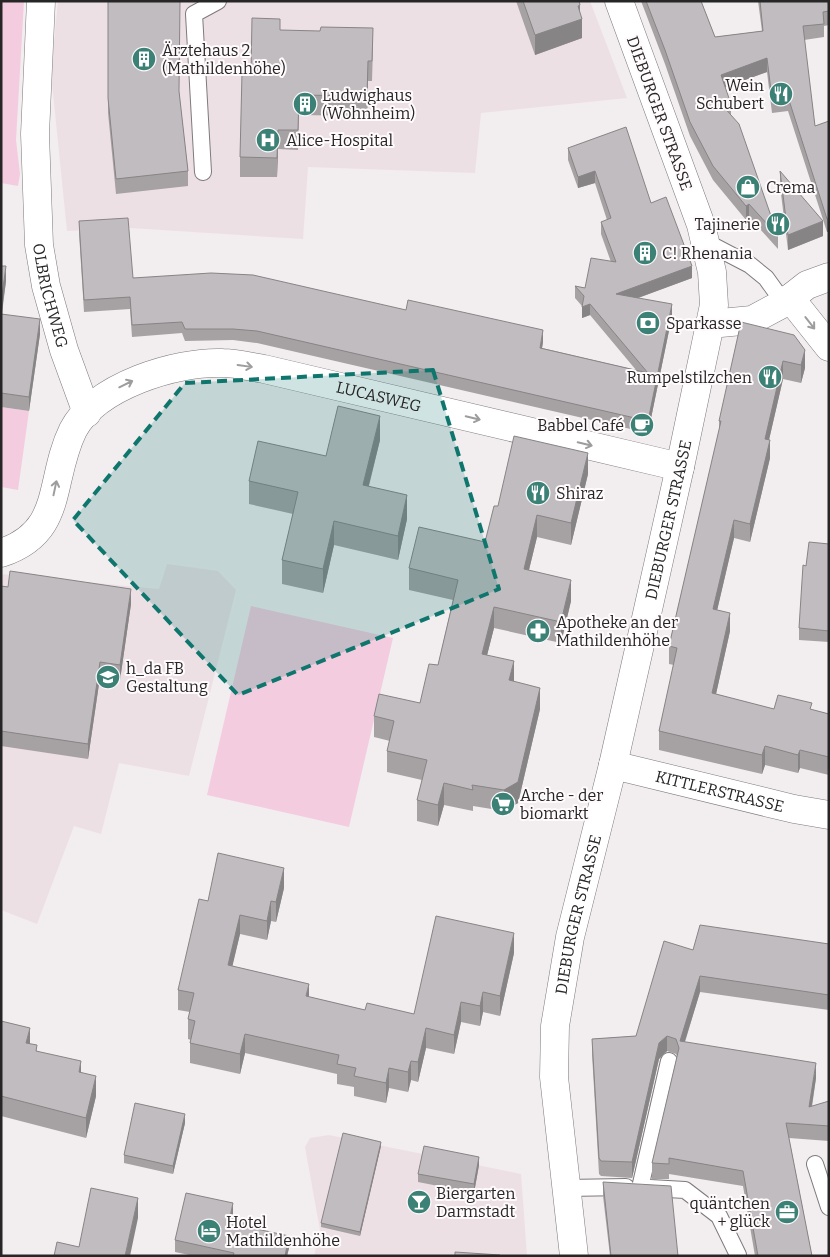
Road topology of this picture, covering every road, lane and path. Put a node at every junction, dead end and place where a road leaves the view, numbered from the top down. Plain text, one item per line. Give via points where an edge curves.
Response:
1 (41, 1) edge
2 (218, 1) edge
3 (619, 1) edge
4 (203, 172) dead end
5 (706, 242) junction
6 (829, 276) edge
7 (787, 301) junction
8 (710, 324) junction
9 (829, 348) edge
10 (87, 412) junction
11 (680, 467) junction
12 (1, 553) edge
13 (612, 765) junction
14 (829, 815) edge
15 (669, 1061) edge
16 (815, 1164) dead end
17 (566, 1188) junction
18 (640, 1188) junction
19 (829, 1207) edge
20 (738, 1255) edge
21 (574, 1256) edge

1 - 10 street, OLBRICHWEG via 35,134 39,245 46,286 64,350
2 - 4 lane via 194,14
3 - 5 street, DIEBURGER STRASSE
5 - 7 lane via 750,264
5 - 8 street, DIEBURGER STRASSE via 714,305
6 - 7 street via 807,285
7 - 8 street via 752,320
7 -> 9 street
8 - 11 street, DIEBURGER STRASSE
10 -> 11 street, LUCASWEG via 128,383 180,368 222,362 264,369
12 -> 10 street via 27,542 44,524 66,446 74,428
11 - 13 street, DIEBURGER STRASSE
13 - 14 street, KITTLERSTRASSE
13 - 17 street, DIEBURGER STRASSE via 570,937 555,1026 554,1077
15 - 18 lane
16 - 19 lane
17 - 18 lane
17 - 21 street, DIEBURGER STRASSE
18 - 20 lane via 685,1190 719,1216

